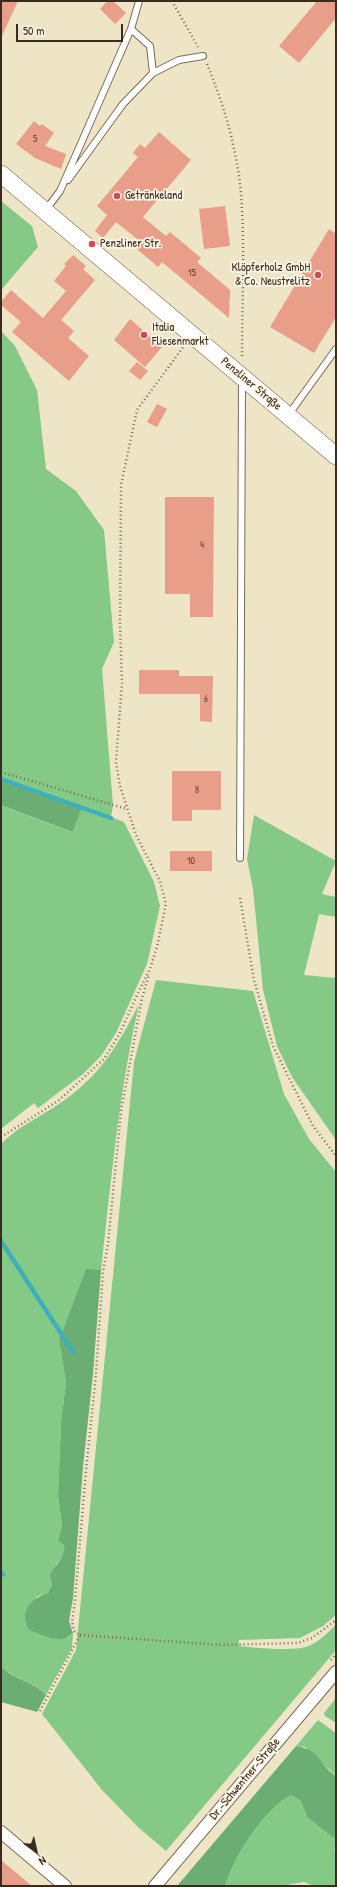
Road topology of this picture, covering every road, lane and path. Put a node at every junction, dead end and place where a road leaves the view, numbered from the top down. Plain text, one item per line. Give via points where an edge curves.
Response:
1 (138, 1) edge
2 (172, 1) edge
3 (131, 29) junction
4 (203, 56) junction
5 (153, 73) junction
6 (1, 174) edge
7 (60, 191) junction
8 (45, 211) junction
9 (192, 335) junction
10 (336, 349) edge
11 (242, 377) junction
12 (288, 415) junction
13 (336, 456) edge
14 (1, 772) edge
15 (128, 810) junction
16 (240, 858) dead end
17 (240, 898) dead end
18 (150, 969) junction
19 (1, 1137) edge
20 (336, 1156) edge
21 (336, 1620) edge
22 (80, 1635) junction
23 (336, 1672) edge
24 (40, 1711) dead end
25 (2, 1833) edge
26 (65, 1886) edge
27 (155, 1886) edge

1 - 3 lane
2 - 4 path
3 - 5 lane via 150,46
3 - 7 lane
4 - 5 lane via 179,60
4 - 11 path via 228,123 240,192
5 - 7 lane via 122,104
6 - 8 main road, Penzliner Straße
7 - 8 lane
8 - 9 main road, Penzliner Straße
9 - 11 main road, Penzliner Straße
9 - 15 path via 138,410 121,485 122,683 116,762
10 - 12 lane
11 - 12 main road, Penzliner Straße
11 - 16 lane
12 - 13 main road, Penzliner Straße
14 - 15 path
15 - 18 path via 136,835 160,881 166,904
17 - 20 path via 254,980 273,1046 314,1126
18 - 19 path via 120,1035 104,1059 58,1101
18 - 22 path via 142,998 121,1111 103,1272 96,1374 72,1622 74,1631
21 - 22 path via 312,1638 298,1642 221,1645
22 - 24 path
23 - 27 street, Dr.-Schwentner-Straße
25 - 26 street

